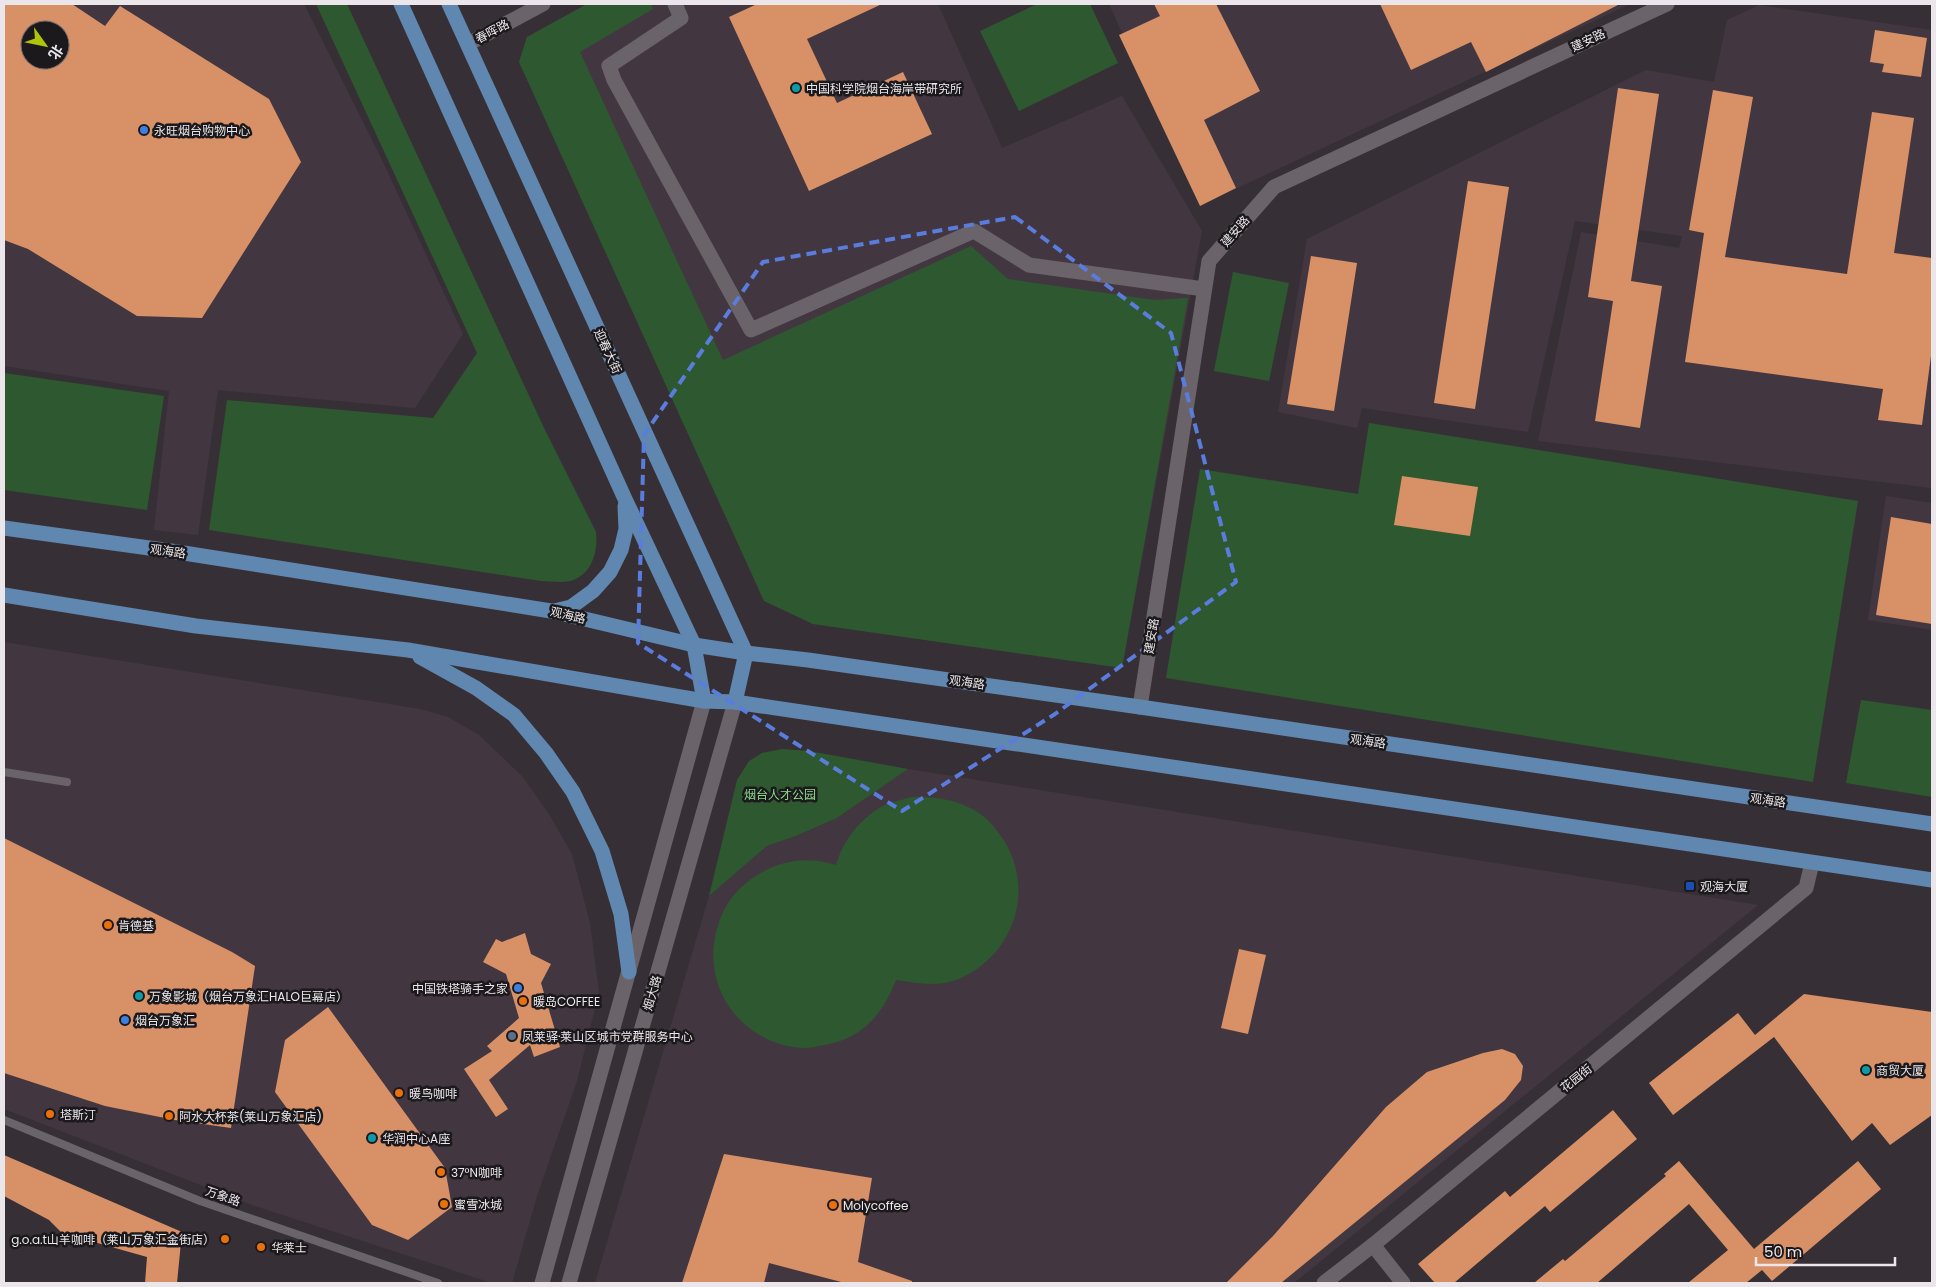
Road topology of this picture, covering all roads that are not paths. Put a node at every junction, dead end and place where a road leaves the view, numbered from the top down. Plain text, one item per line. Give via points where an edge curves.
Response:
1 (401, 4) edge
2 (449, 4) edge
3 (543, 4) edge
4 (675, 4) edge
5 (1667, 4) edge
6 (468, 44) junction
7 (1204, 289) junction
8 (625, 499) junction
9 (4, 528) edge
10 (4, 595) edge
11 (551, 611) junction
12 (694, 644) junction
13 (408, 650) junction
14 (746, 653) junction
15 (704, 701) junction
16 (735, 702) junction
17 (1140, 707) junction
18 (4, 772) edge
19 (67, 782) dead end
20 (1932, 824) edge
21 (1812, 863) junction
22 (1932, 880) edge
23 (629, 972) junction
24 (4, 1120) edge
25 (1373, 1245) junction
26 (438, 1283) edge
27 (542, 1283) edge
28 (569, 1283) edge
29 (1324, 1283) edge
30 (1404, 1283) edge

1 - 8 main road
2 - 6 main road, 迎春大街
3 - 6 street, 春晖路
4 - 7 street via 681,18 609,66 751,330 974,231 1029,265
5 - 7 street, 建安路 via 1274,187 1209,261
6 - 14 main road, 迎春大街
7 - 17 street, 建安路
8 - 11 main road via 626,529 621,550 610,572 592,592 571,607
8 - 12 main road
9 - 11 main road, 观海路
10 - 13 main road via 196,626
11 - 12 main road, 观海路
12 - 14 main road, 观海路
12 - 15 main road
13 - 15 main road
13 - 23 main road via 476,688 514,715 573,792 602,852 621,914
14 - 16 main road
14 - 17 main road, 观海路
15 - 16 main road
15 - 23 street
16 - 21 main road
16 - 28 street, 烟大路
17 - 20 main road, 观海路
18 - 19 lane
21 - 22 main road
21 - 25 street, 花园街 via 1806,888
23 - 27 street
24 - 26 lane, 万象路 via 200,1200
25 - 29 street, 花园街
25 - 30 street

